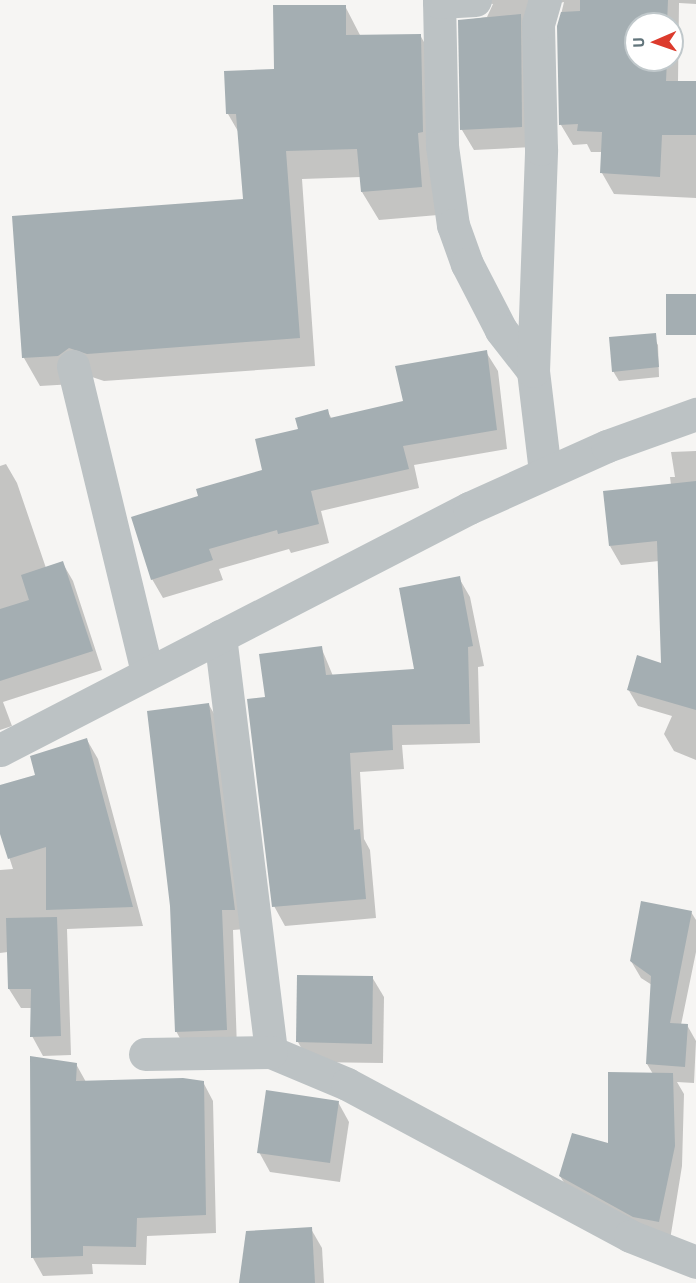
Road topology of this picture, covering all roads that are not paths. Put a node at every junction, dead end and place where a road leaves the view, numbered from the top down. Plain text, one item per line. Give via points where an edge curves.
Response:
1 (476, 0) edge
2 (545, 0) edge
3 (439, 1) edge
4 (73, 366) dead end
5 (533, 371) junction
6 (696, 414) edge
7 (545, 471) junction
8 (220, 636) junction
9 (147, 672) junction
10 (0, 750) edge
11 (272, 1052) junction
12 (145, 1054) dead end
13 (687, 1268) edge

1 - 3 street
2 - 5 street via 538,24 541,149
3 - 5 street via 442,146 453,225 467,264 501,330
4 - 9 street
5 - 7 street
6 - 7 street
7 - 8 street
8 - 9 street
8 - 11 street
9 - 10 street
11 - 12 street
11 - 13 street via 347,1084

